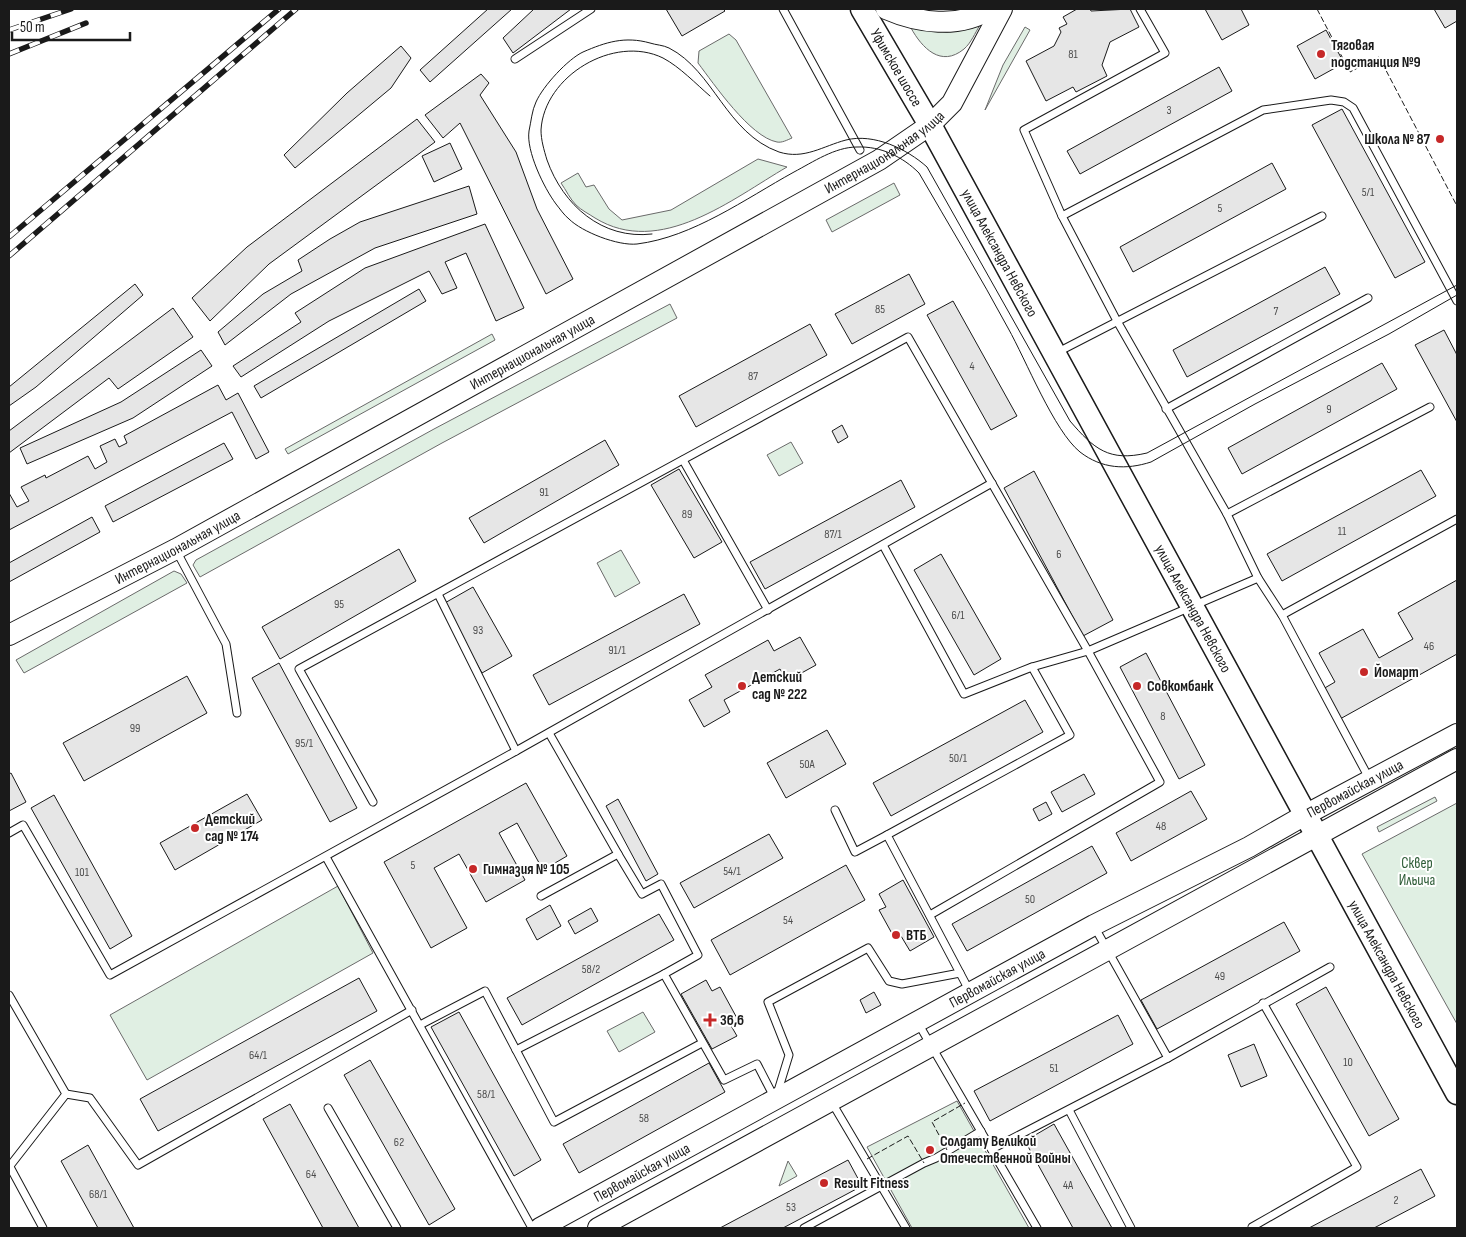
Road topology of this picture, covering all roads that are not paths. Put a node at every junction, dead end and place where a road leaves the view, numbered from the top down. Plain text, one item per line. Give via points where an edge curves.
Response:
1 (591, 9) edge
2 (784, 9) edge
3 (862, 9) edge
4 (886, 9) edge
5 (990, 9) edge
6 (1002, 9) edge
7 (1140, 9) edge
8 (515, 59) dead end
9 (930, 125) junction
10 (860, 150) dead end
11 (1062, 216) junction
12 (1322, 216) dead end
13 (1368, 298) dead end
14 (1457, 301) edge
15 (1117, 321) junction
16 (1054, 354) junction
17 (1430, 407) dead end
18 (1166, 409) junction
19 (683, 460) junction
20 (992, 483) junction
21 (1227, 514) junction
22 (1457, 519) edge
23 (883, 545) junction
24 (176, 549) junction
25 (1258, 578) junction
26 (438, 594) junction
27 (1193, 608) junction
28 (768, 610) junction
29 (1282, 615) junction
30 (9, 636) edge
31 (1088, 651) junction
32 (1032, 667) junction
33 (237, 713) dead end
34 (549, 732) junction
35 (1457, 734) edge
36 (516, 751) junction
37 (1457, 759) edge
38 (1370, 780) junction
39 (373, 802) dead end
40 (835, 810) dead end
41 (1304, 814) junction
42 (9, 832) edge
43 (887, 835) junction
44 (1317, 836) junction
45 (618, 854) junction
46 (326, 857) junction
47 (542, 896) dead end
48 (930, 915) junction
49 (1094, 925) junction
50 (1107, 950) junction
51 (1330, 967) dead end
52 (960, 973) junction
53 (664, 974) junction
54 (970, 992) junction
55 (9, 995) edge
56 (1262, 1003) junction
57 (412, 1010) junction
58 (917, 1022) junction
59 (420, 1025) junction
60 (702, 1043) junction
61 (931, 1046) junction
62 (516, 1050) junction
63 (1168, 1058) junction
64 (1457, 1093) edge
65 (66, 1094) junction
66 (775, 1099) junction
67 (831, 1101) junction
68 (328, 1108) dead end
69 (1069, 1110) junction
70 (981, 1131) junction
71 (992, 1149) junction
72 (9, 1167) edge
73 (883, 1186) junction
74 (809, 1227) edge
75 (43, 1228) edge
76 (397, 1228) edge
77 (532, 1228) edge
78 (540, 1228) edge
79 (598, 1228) edge
80 (906, 1228) edge
81 (1038, 1228) edge
82 (1131, 1228) edge
83 (1252, 1228) edge

1 - 8 lane
2 - 10 lane
3 - 9 main road, Уфимское шоссе
4 - 5 main road via 939,23 959,21
6 - 9 main road, Интернациональная улица via 952,103
7 - 11 lane via 1165,53 1024,130
9 - 16 main road, улица Александра Невского
9 - 24 main road, Интернациональная улица via 879,160
11 - 14 lane via 1263,110 1331,100 1344,102 1353,108
11 - 15 lane
12 - 15 lane
13 - 18 lane
15 - 16 lane
15 - 18 lane
16 - 27 main road, улица Александра Невского
17 - 21 lane
18 - 21 lane
19 - 20 lane via 908,336
19 - 26 lane
19 - 28 lane
20 - 23 lane
20 - 31 lane
21 - 25 lane
22 - 29 lane
23 - 28 lane
23 - 32 lane via 964,694
24 - 30 main road, Интернациональная улица
24 - 33 lane via 226,644
25 - 27 lane
25 - 29 lane
26 - 36 lane
26 - 39 lane via 299,669
27 - 31 lane
27 - 41 main road, улица Александра Невского
28 - 34 lane
29 - 38 lane
31 - 32 lane
31 - 48 lane via 1160,782
32 - 43 lane via 1070,735
34 - 36 lane
34 - 45 lane
35 - 38 main road, Первомайская улица
36 - 46 lane
37 - 44 main road, Первомайская улица
38 - 41 main road, Первомайская улица
40 - 43 lane via 855,852
41 - 44 main road, улица Александра Невского
41 - 49 main road, Первомайская улица via 1249,847
42 - 46 lane via 23,825 110,975
43 - 48 lane
44 - 50 main road, Первомайская улица
44 - 64 main road, улица Александра Невского
45 - 47 lane
45 - 53 lane via 642,894 661,884 698,955
46 - 57 lane
48 - 52 lane
49 - 50 lane
49 - 54 main road, Первомайская улица
50 - 61 main road, Первомайская улица
50 - 63 lane
51 - 56 lane
52 - 54 lane
52 - 66 lane via 902,984 889,981 868,948 768,1002 789,1055
53 - 60 lane
53 - 62 lane
54 - 58 main road, Первомайская улица
55 - 65 lane
56 - 63 lane
56 - 83 lane via 1357,1167
57 - 59 lane
57 - 65 lane via 138,1165 90,1098
58 - 61 lane
58 - 66 main road, Первомайская улица
59 - 62 lane via 485,990
59 - 77 lane
60 - 62 lane via 554,1122
60 - 66 lane via 724,1080 757,1064
61 - 67 main road, Первомайская улица
61 - 70 lane
63 - 69 lane
65 - 72 lane
66 - 78 main road, Первомайская улица
67 - 73 lane
67 - 79 main road, Первомайская улица
68 - 76 lane
69 - 71 lane
69 - 82 lane
70 - 71 lane
70 - 73 lane
71 - 81 lane
72 - 75 lane
73 - 74 lane
73 - 80 lane

